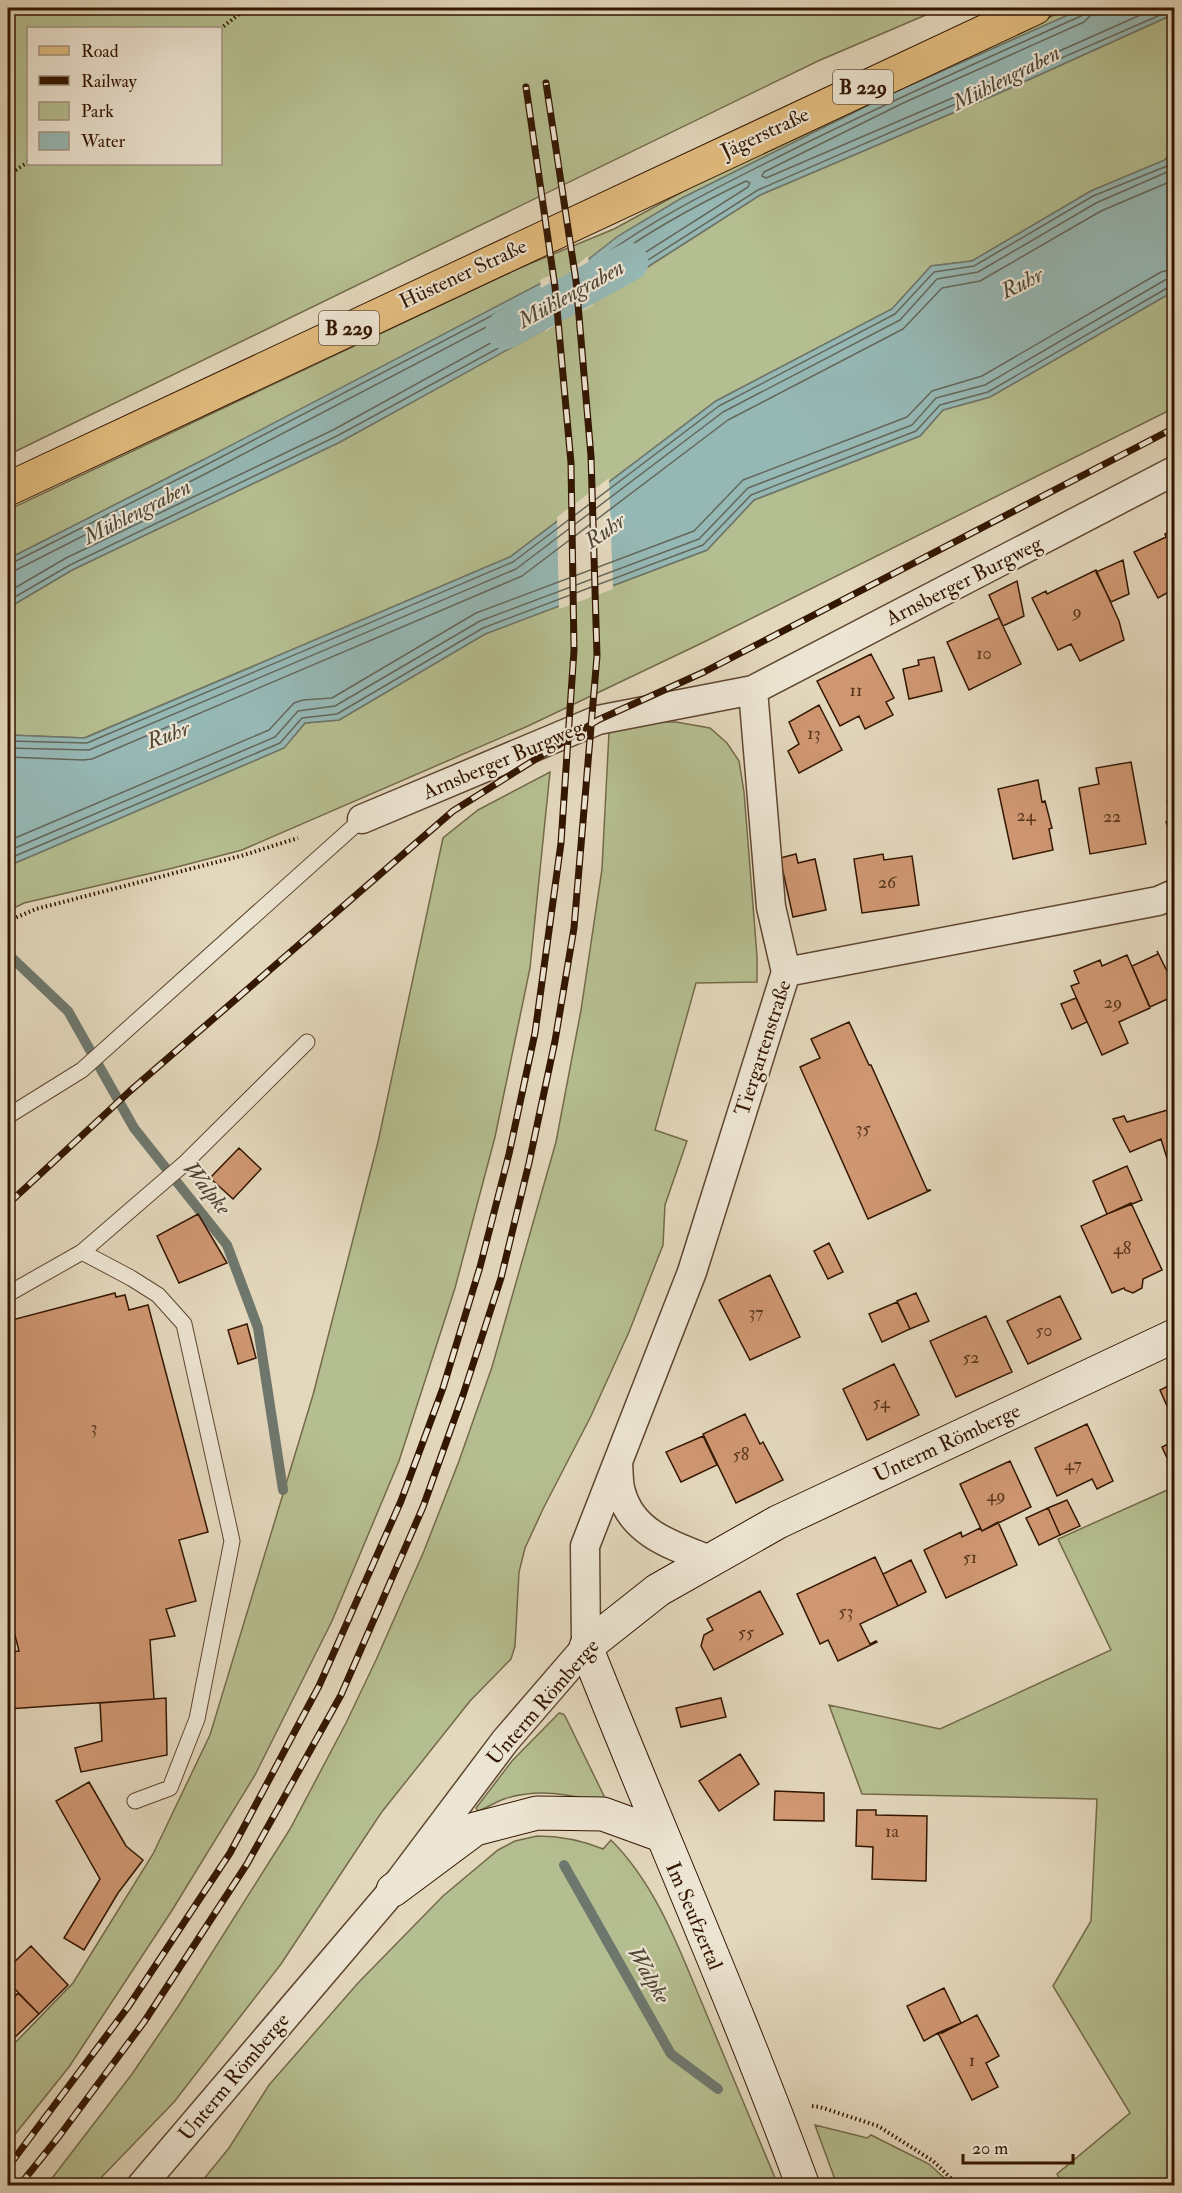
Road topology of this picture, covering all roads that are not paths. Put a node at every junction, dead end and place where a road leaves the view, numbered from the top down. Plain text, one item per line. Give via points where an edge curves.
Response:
1 (1035, 8) edge
2 (692, 167) joint
3 (1174, 471) edge
4 (8, 489) edge
5 (753, 690) junction
6 (362, 819) joint
7 (1174, 894) edge
8 (786, 972) junction
9 (307, 1042) dead end
10 (8, 1116) edge
11 (82, 1252) junction
12 (8, 1294) edge
13 (1174, 1336) edge
14 (618, 1462) junction
15 (710, 1560) junction
16 (585, 1647) junction
17 (135, 1801) dead end
18 (661, 1835) junction
19 (393, 1890) junction
20 (141, 2186) edge
21 (803, 2186) edge

1 - 2 main road, Jägerstraße / B 229
2 - 4 main road, Hüstener Straße / B 229
3 - 5 street, Arnsberger Burgweg
5 - 6 street, Arnsberger Burgweg via 598,720
5 - 8 street via 771,907
6 - 10 lane via 82,1070
7 - 8 street, Tiergartenstraße via 1158,901
8 - 14 street, Tiergartenstraße via 692,1272
9 - 11 lane via 184,1164
11 - 12 lane
11 - 17 lane via 159,1295 184,1324 232,1541 197,1719 170,1788
13 - 15 main road, Unterm Römberge via 778,1522
14 - 15 street, Tiergartenstraße via 621,1492 635,1521 661,1541
14 - 16 street, Tiergartenstraße via 585,1546
15 - 16 main road, Unterm Römberge via 658,1590
16 - 18 main road, Im Seufzertal
16 - 19 street, Unterm Römberge via 505,1742
18 - 19 main road via 603,1814 537,1813 475,1829
18 - 21 main road, Im Seufzertal
19 - 20 street, Unterm Römberge

